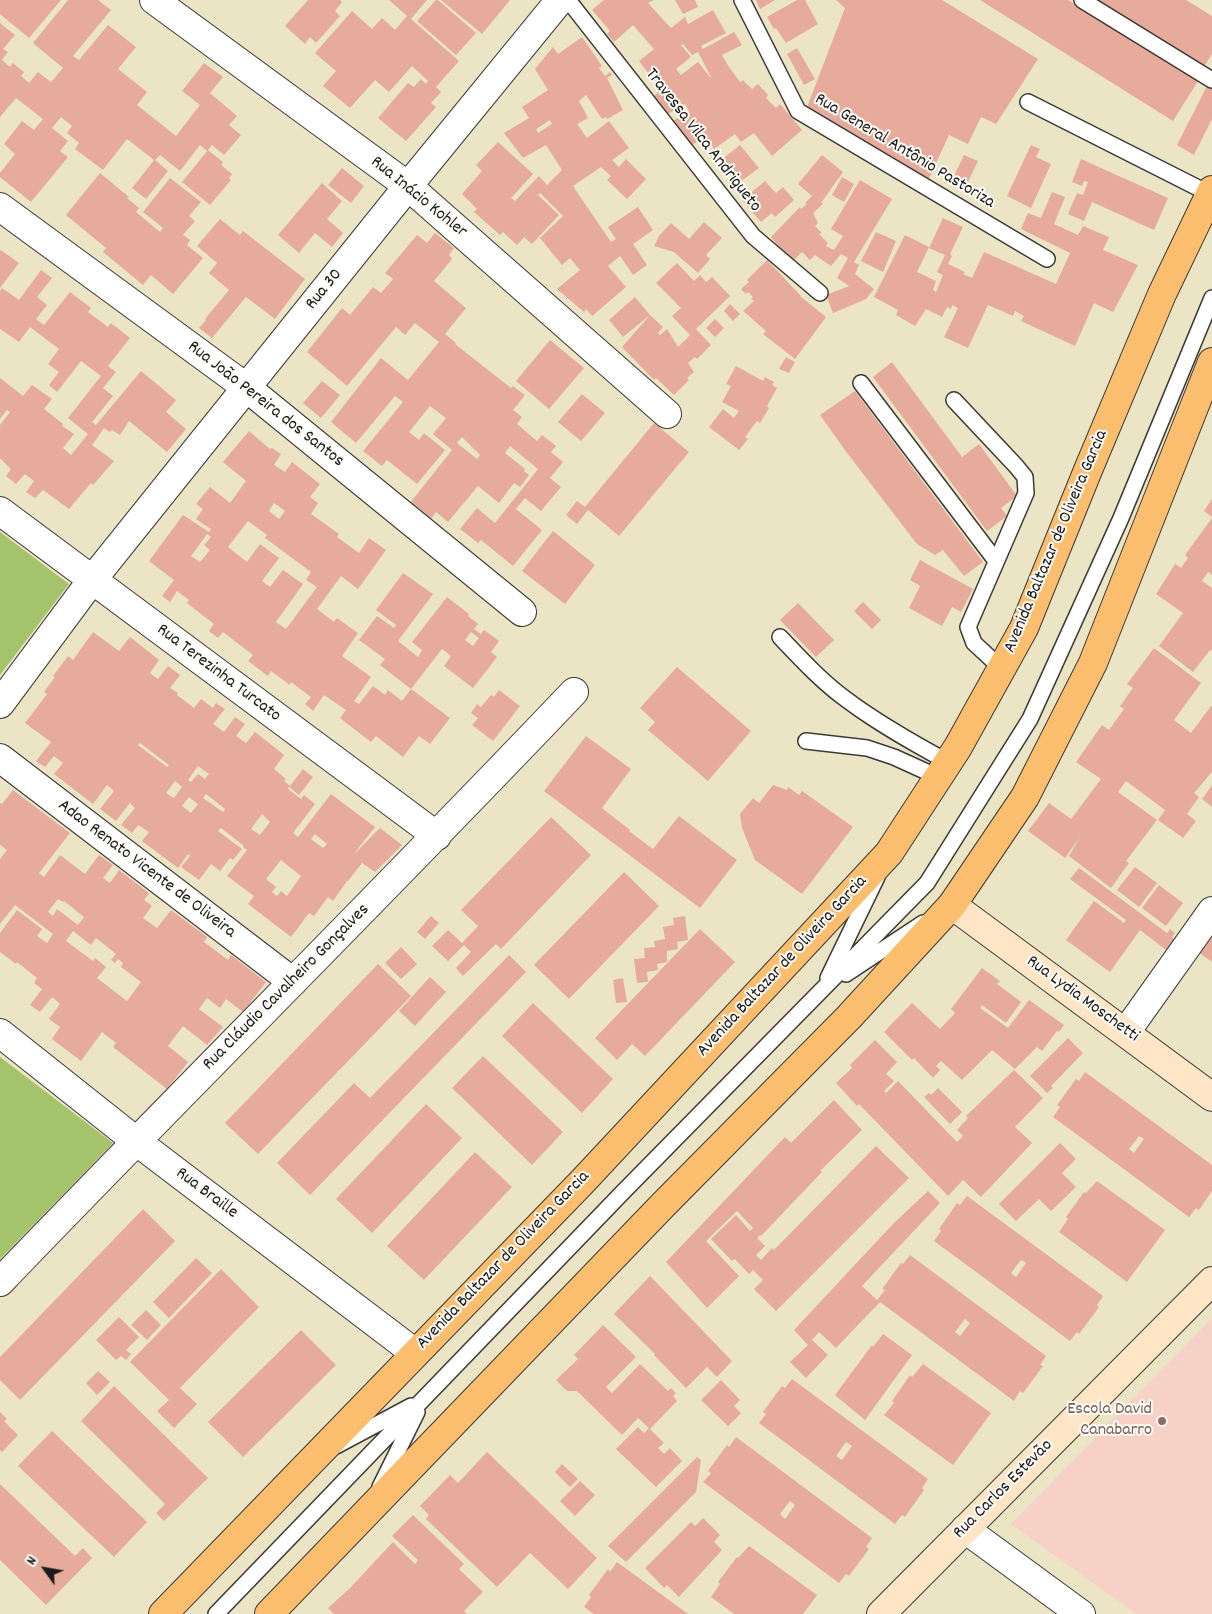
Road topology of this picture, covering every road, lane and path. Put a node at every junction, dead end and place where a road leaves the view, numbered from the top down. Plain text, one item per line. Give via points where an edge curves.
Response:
1 (154, 0) edge
2 (560, 0) edge
3 (568, 0) edge
4 (742, 0) edge
5 (1082, 0) edge
6 (1212, 80) edge
7 (1028, 102) dead end
8 (408, 186) junction
9 (1211, 192) edge
10 (0, 207) edge
11 (1047, 259) dead end
12 (820, 293) dead end
13 (1212, 298) edge
14 (1212, 362) edge
15 (861, 383) dead end
16 (247, 388) junction
17 (954, 400) dead end
18 (667, 414) dead end
19 (0, 511) edge
20 (996, 561) junction
21 (92, 580) junction
22 (522, 612) dead end
23 (780, 637) dead end
24 (1002, 669) junction
25 (574, 692) dead end
26 (0, 704) edge
27 (806, 741) dead end
28 (0, 758) edge
29 (943, 770) junction
30 (437, 836) junction
31 (889, 853) junction
32 (952, 904) junction
33 (1212, 911) edge
34 (292, 982) junction
35 (822, 990) junction
36 (1126, 1032) junction
37 (0, 1033) edge
38 (1212, 1097) edge
39 (136, 1141) junction
40 (1212, 1281) edge
41 (0, 1282) edge
42 (415, 1353) junction
43 (423, 1399) junction
44 (314, 1458) junction
45 (368, 1511) junction
46 (965, 1529) junction
47 (163, 1614) edge
48 (216, 1614) edge
49 (269, 1614) edge
50 (881, 1614) edge
51 (1081, 1614) edge

1 - 8 street, Rua Inácio Kohler
2 - 8 street, Rua 30
3 - 12 lane, Travessa Vilca Andrigueto via 753,236
4 - 11 lane, Rua General Antônio Pastoriza via 798,112
5 - 6 lane
7 - 9 lane
8 - 16 street, Rua 30
8 - 18 street, Rua Inácio Kohler
9 - 24 main road, Avenida Baltazar de Oliveira Garcia via 1159,302 1024,628
10 - 16 street, Rua João Pereira dos Santos
13 - 35 lane via 1121,518 1030,719 927,883
14 - 32 main road via 1093,664 1025,797
15 - 20 lane
16 - 21 street, Rua 30
16 - 22 street, Rua João Pereira dos Santos
17 - 20 lane via 1025,478 1026,493
19 - 21 street, Rua Terezinha Turcato
20 - 24 lane via 968,627 974,643
21 - 26 street, Rua 30
21 - 30 street, Rua Terezinha Turcato
23 - 29 lane via 846,700 901,736
24 - 29 main road, Avenida Baltazar de Oliveira Garcia
25 - 30 street, Rua Cláudio Cavalheiro Gonçalves
27 - 29 lane via 867,748
28 - 34 street, Adao Renato Vicente de Oliveira
29 - 31 main road, Avenida Baltazar de Oliveira Garcia
30 - 34 street, Rua Cláudio Cavalheiro Gonçalves
31 - 35 lane
31 - 42 main road, Avenida Baltazar de Oliveira Garcia via 590,1174
32 - 35 lane
32 - 36 street, Rua Lydia Moschetti
32 - 45 main road via 849,1017
33 - 36 street
34 - 39 street, Rua Cláudio Cavalheiro Gonçalves
35 - 43 lane
36 - 38 street, Rua Lydia Moschetti
37 - 39 street, Rua Braille
39 - 41 street, Rua Cláudio Cavalheiro Gonçalves
39 - 42 street, Rua Braille
40 - 46 street, Rua Carlos Estevão
42 - 44 main road, Avenida Baltazar de Oliveira Garcia
43 - 44 lane
43 - 45 lane
43 - 48 lane
44 - 47 main road, Avenida Baltazar de Oliveira Garcia
45 - 49 main road
46 - 50 street, Rua Carlos Estevão
46 - 51 street

